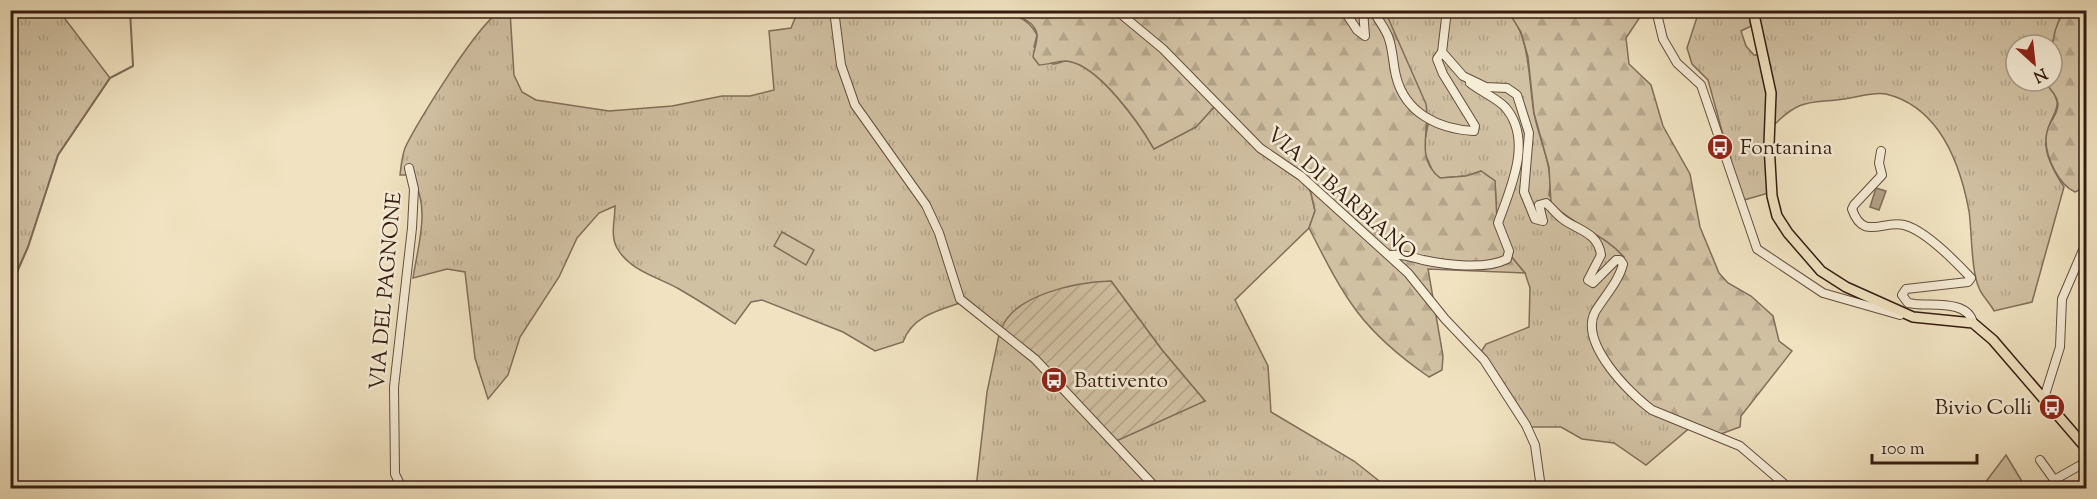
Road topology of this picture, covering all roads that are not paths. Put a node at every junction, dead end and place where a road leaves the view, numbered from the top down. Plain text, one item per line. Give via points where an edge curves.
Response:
1 (834, 10) edge
2 (1116, 10) edge
3 (1344, 10) edge
4 (1363, 10) edge
5 (1373, 10) edge
6 (1447, 10) edge
7 (1656, 10) edge
8 (1753, 10) edge
9 (1442, 52) junction
10 (1463, 76) junction
11 (1881, 151) dead end
12 (409, 168) dead end
13 (2086, 243) edge
14 (1390, 255) junction
15 (1913, 317) junction
16 (1973, 322) junction
17 (2044, 398) junction
18 (2086, 448) edge
19 (2040, 460) dead end
20 (2086, 462) edge
21 (2054, 480) junction
22 (402, 489) edge
23 (1156, 489) edge
24 (1540, 489) edge
25 (1789, 489) edge
26 (2060, 489) edge

1 - 23 street via 841,65 855,105 926,205 939,232 960,299 1035,359
2 - 14 street, VIA DI BARBIANO via 1163,49 1260,148 1301,176
3 - 4 street via 1365,36
5 - 9 street via 1389,39 1403,96 1416,112 1436,124 1474,131 1443,74 1437,59
6 - 9 street
7 - 15 street via 1663,39 1677,63 1701,85 1757,249 1823,293
8 - 15 main road via 1771,93 1769,175 1777,216 1821,271 1846,288
9 - 10 street
10 - 14 street via 1506,108 1515,126 1519,144 1517,165 1498,223 1509,251 1507,259 1498,263 1461,264
10 - 25 street via 1486,87 1507,88 1517,95 1529,133 1524,192 1535,219 1543,220 1539,205 1546,202 1563,219 1598,242 1601,255 1588,280 1593,283 1616,260 1623,264 1592,321 1593,337 1607,363 1652,410 1740,446
11 - 16 street via 1882,175 1854,205 1854,216 1870,229 1903,225 1928,238 1971,278 1962,284 1906,290 1902,295 1908,303 1961,307
12 - 22 street, VIA DEL PAGNONE via 414,189 410,251 394,387 395,474
13 - 17 street via 2062,299 2060,347
14 - 24 street, VIA DI BARBIANO via 1477,350 1513,404 1532,435
15 - 16 main road
16 - 17 main road
17 - 18 main road
19 - 21 street
20 - 21 street
21 - 26 street

